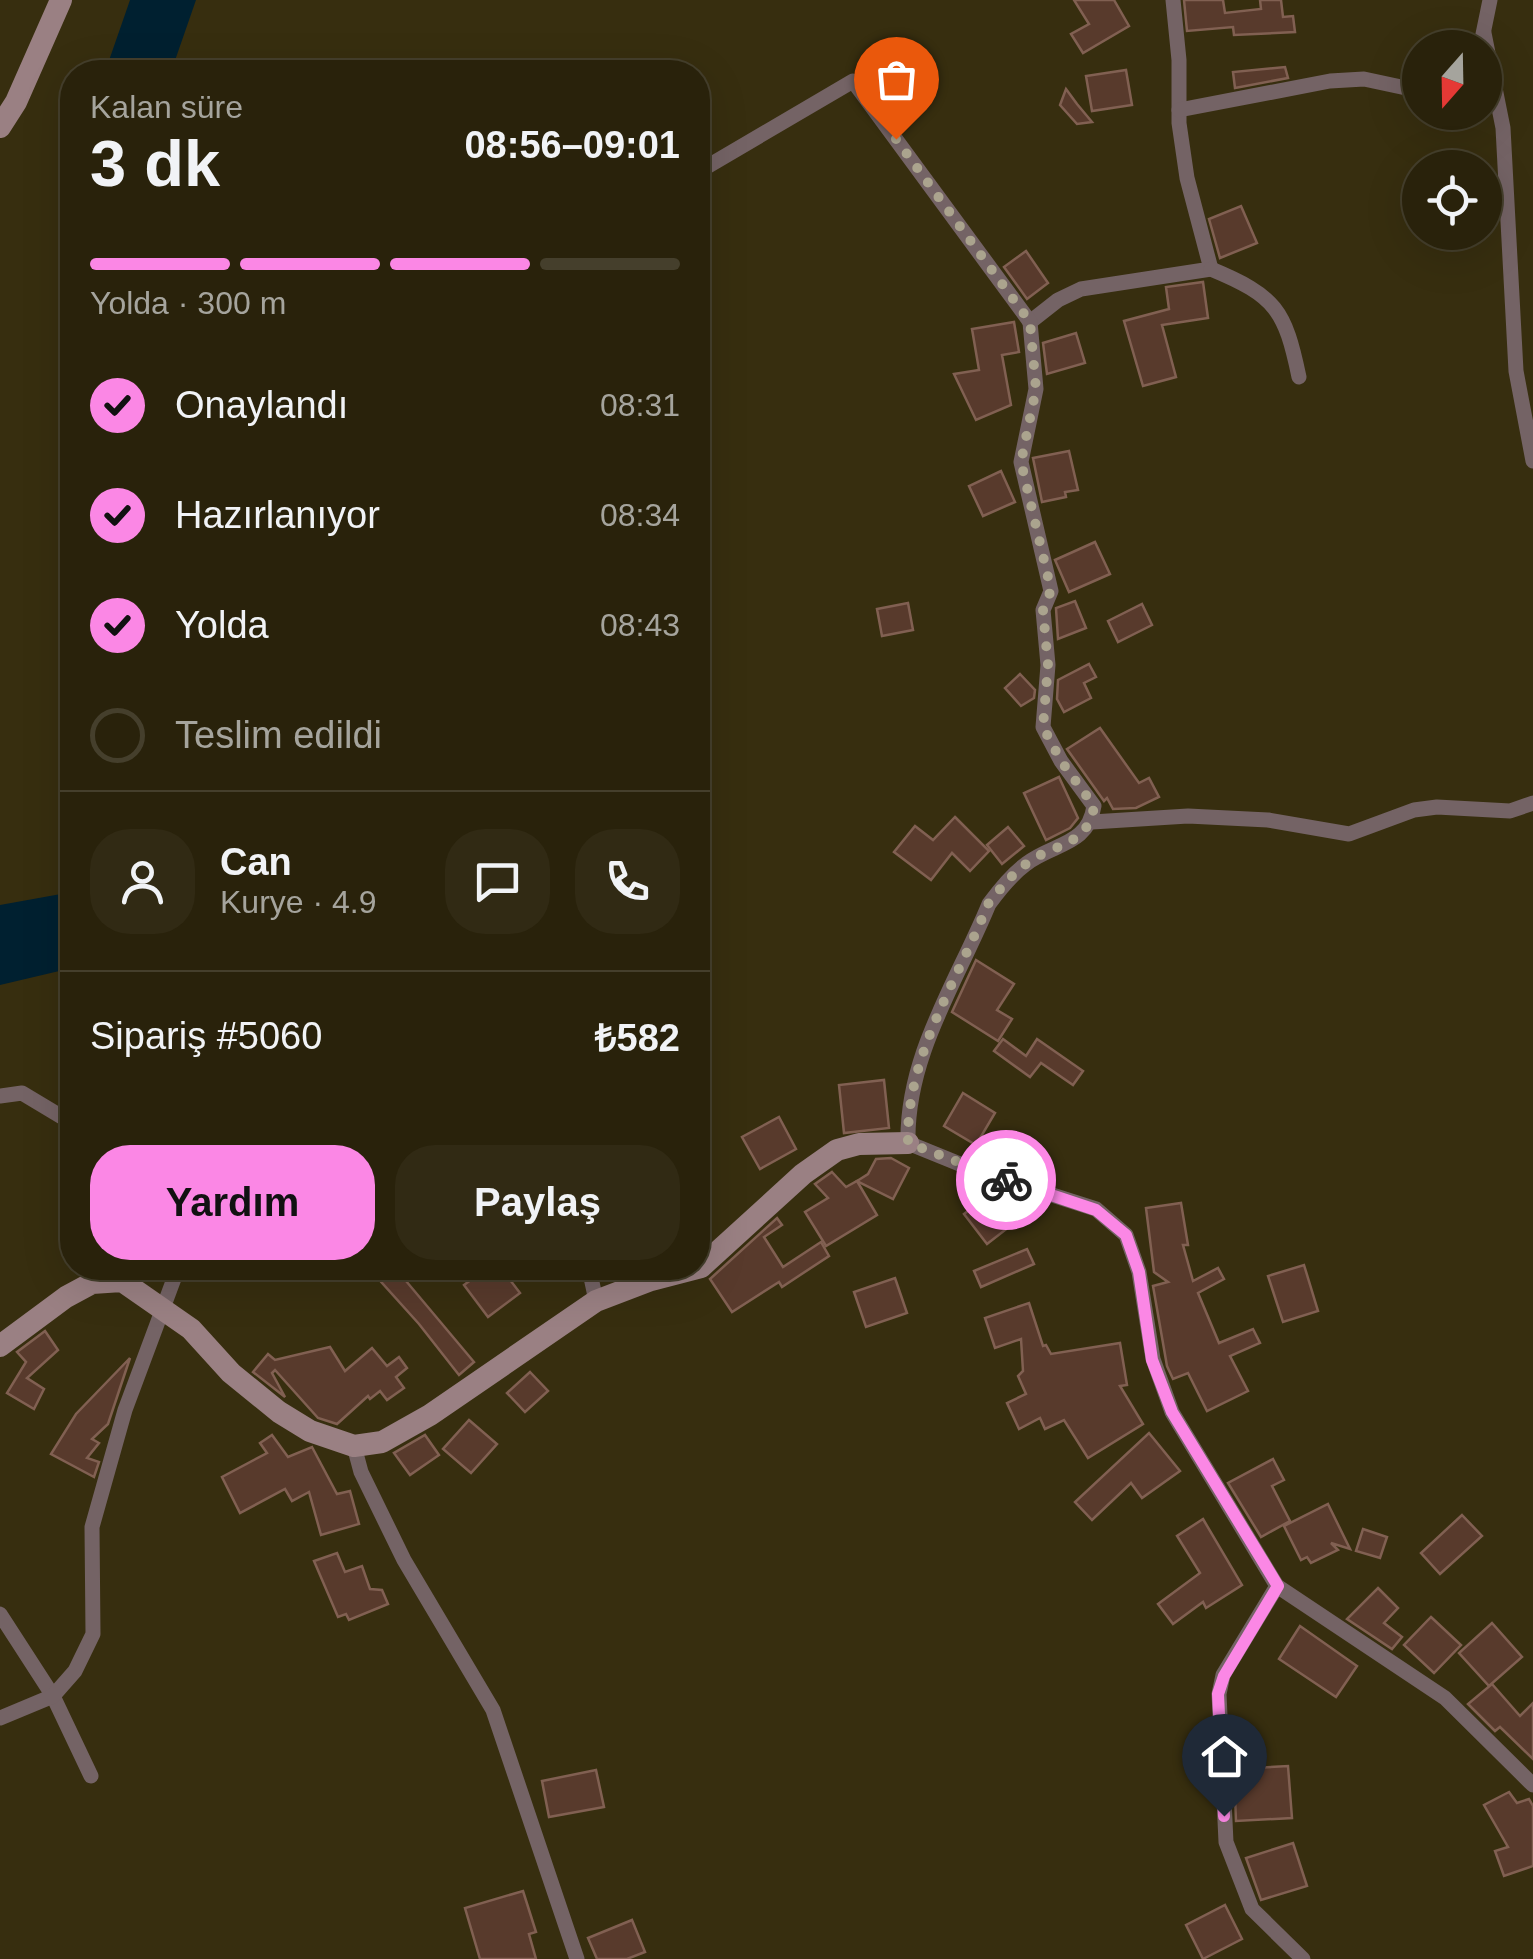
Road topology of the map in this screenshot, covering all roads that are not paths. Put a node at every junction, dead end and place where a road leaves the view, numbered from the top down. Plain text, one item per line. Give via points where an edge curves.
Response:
1 (60, 0) edge
2 (1172, 0) edge
3 (1490, 0) edge
4 (1484, 30) edge
5 (1402, 89) edge
6 (1178, 110) junction
7 (1502, 124) edge
8 (0, 127) edge
9 (710, 165) edge
10 (1211, 270) junction
11 (1030, 322) junction
12 (1299, 377) dead end
13 (1533, 461) edge
14 (1533, 803) edge
15 (1092, 822) junction
16 (0, 1096) edge
17 (60, 1116) edge
18 (908, 1143) junction
19 (710, 1259) edge
20 (173, 1280) edge
21 (592, 1280) edge
22 (650, 1280) edge
23 (596, 1301) junction
24 (162, 1307) junction
25 (0, 1346) edge
26 (354, 1446) junction
27 (1278, 1586) junction
28 (0, 1614) edge
29 (53, 1696) junction
30 (0, 1718) edge
31 (91, 1776) dead end
32 (1533, 1786) edge
33 (577, 1959) edge
34 (1303, 1959) edge

1 - 8 street
2 - 6 street
3 - 4 street
5 - 6 street via 1364,79 1330,81
6 - 10 street
7 - 13 street via 1516,371
9 - 11 street via 853,81
10 - 11 street via 1080,289
10 - 12 street via 1277,308
11 - 15 street via 1036,389 1021,462 1051,590 1043,610 1043,727 1094,806
14 - 15 street via 1510,810 1426,808 1349,834 1188,816
15 - 18 street via 1070,843 1030,861 988,904 916,1068
16 - 17 street via 22,1094
18 - 19 street via 837,1150
18 - 27 street via 1096,1210 1126,1235 1139,1272 1152,1360 1172,1412
20 - 24 street
21 - 23 street
22 - 23 street
23 - 26 street via 430,1415 382,1442
24 - 25 street via 122,1281 92,1283
24 - 26 street via 279,1412
24 - 29 street via 92,1527 93,1634
26 - 33 street via 404,1560 493,1710
27 - 32 street via 1445,1698
27 - 34 street via 1218,1694 1226,1842 1252,1909
28 - 29 street
29 - 30 street
29 - 31 street

